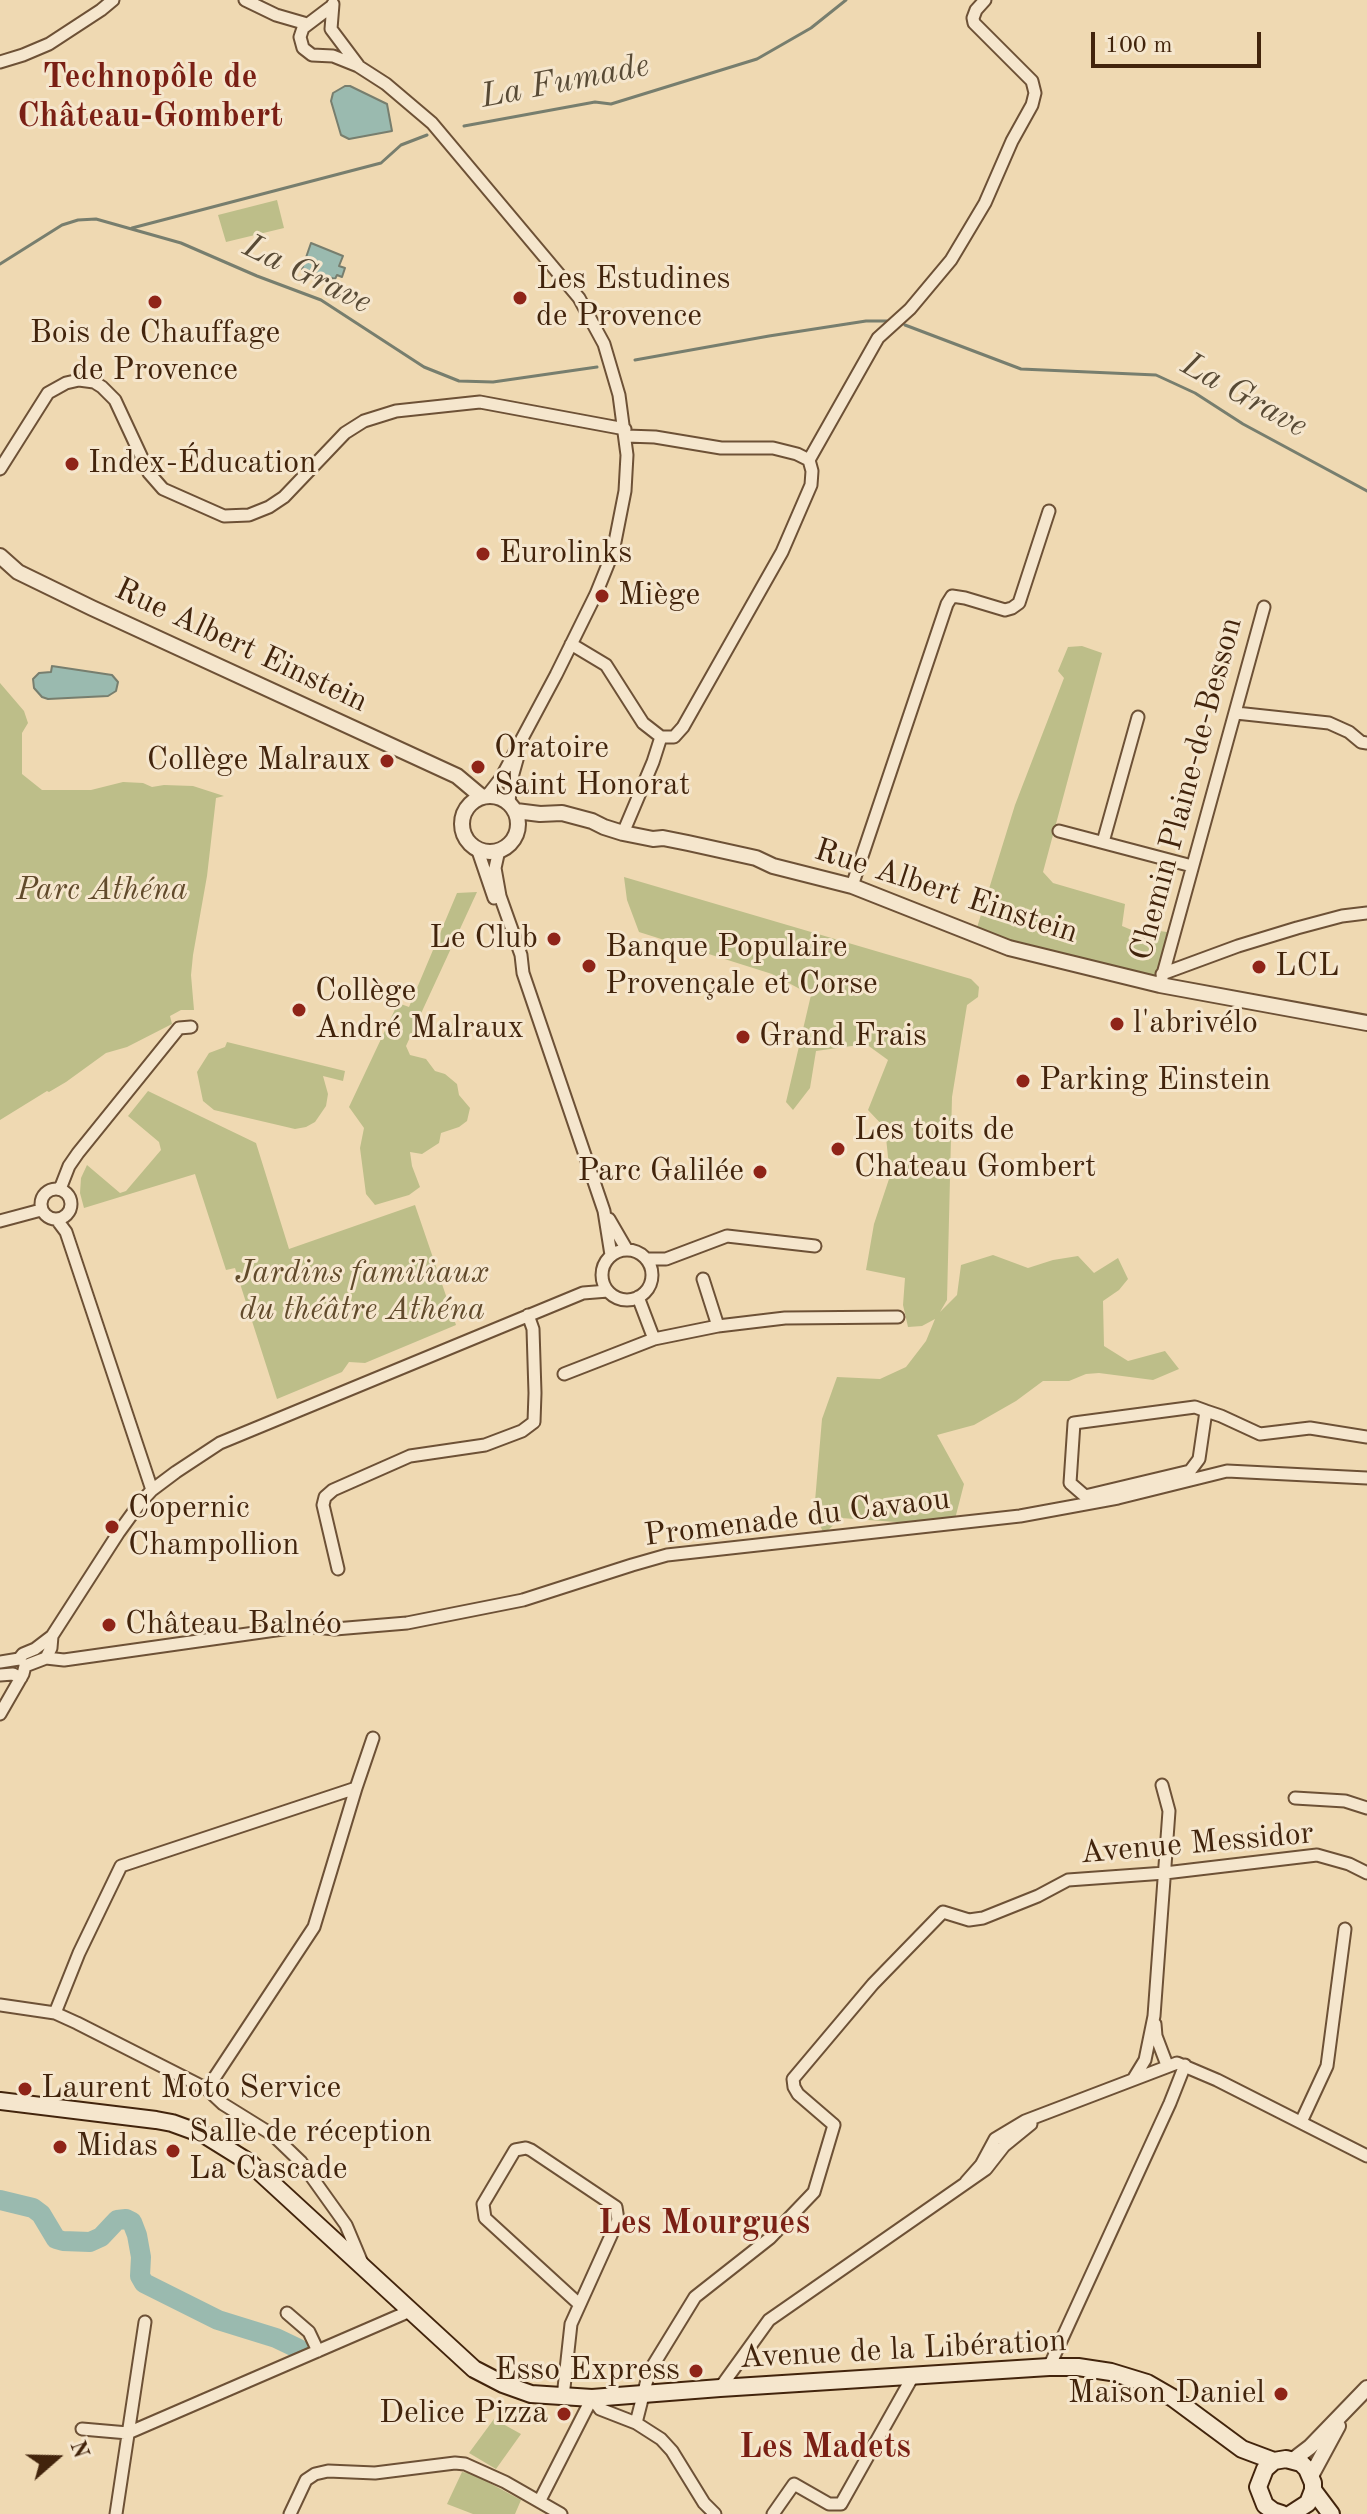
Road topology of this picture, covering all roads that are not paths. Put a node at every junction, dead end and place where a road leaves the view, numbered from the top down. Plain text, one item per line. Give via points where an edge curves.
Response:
1 (113, 0) edge
2 (245, 0) edge
3 (985, 0) edge
4 (334, 3) edge
5 (276, 15) junction
6 (310, 23) junction
7 (332, 32) junction
8 (300, 37) junction
9 (323, 54) junction
10 (0, 62) edge
11 (358, 66) junction
12 (625, 432) junction
13 (809, 460) junction
14 (0, 469) edge
15 (1049, 511) dead end
16 (0, 556) edge
17 (0, 569) edge
18 (18, 572) junction
19 (1264, 607) dead end
20 (571, 644) junction
21 (1236, 713) junction
22 (1138, 717) dead end
23 (661, 737) junction
24 (523, 739) junction
25 (1367, 743) edge
26 (440, 769) junction
27 (484, 796) junction
28 (467, 807) junction
29 (512, 807) junction
30 (604, 827) junction
31 (518, 829) junction
32 (1059, 831) dead end
33 (623, 833) junction
34 (1103, 842) junction
35 (477, 848) junction
36 (499, 850) junction
37 (1192, 866) junction
38 (852, 886) junction
39 (1367, 913) edge
40 (523, 973) junction
41 (1161, 980) junction
42 (1335, 1018) junction
43 (1367, 1023) edge
44 (191, 1027) dead end
45 (1367, 1029) edge
46 (60, 1189) junction
47 (41, 1210) junction
48 (604, 1211) junction
49 (57, 1220) junction
50 (0, 1221) edge
51 (815, 1246) dead end
52 (627, 1250) junction
53 (611, 1255) junction
54 (646, 1259) junction
55 (666, 1259) junction
56 (651, 1273) junction
57 (602, 1275) junction
58 (703, 1279) dead end
59 (608, 1291) junction
60 (583, 1293) junction
61 (638, 1297) junction
62 (528, 1315) junction
63 (898, 1317) dead end
64 (718, 1326) junction
65 (654, 1339) junction
66 (564, 1374) dead end
67 (1206, 1411) junction
68 (1367, 1437) edge
69 (1367, 1478) edge
70 (152, 1490) junction
71 (338, 1569) dead end
72 (52, 1636) junction
73 (46, 1658) junction
74 (0, 1662) edge
75 (22, 1668) junction
76 (0, 1675) edge
77 (0, 1714) edge
78 (373, 1738) dead end
79 (1162, 1785) dead end
80 (356, 1788) junction
81 (1295, 1798) dead end
82 (1367, 1808) edge
83 (1165, 1873) junction
84 (1367, 1873) edge
85 (1345, 1929) dead end
86 (0, 2005) edge
87 (55, 2013) junction
88 (1154, 2016) junction
89 (1167, 2065) junction
90 (1185, 2065) junction
91 (1134, 2078) junction
92 (207, 2089) junction
93 (0, 2101) edge
94 (1301, 2122) junction
95 (1367, 2156) edge
96 (363, 2267) junction
97 (579, 2304) junction
98 (410, 2311) junction
99 (287, 2313) dead end
100 (145, 2322) dead end
101 (318, 2351) junction
102 (1049, 2367) junction
103 (913, 2376) junction
104 (720, 2388) junction
105 (1367, 2388) edge
106 (642, 2394) junction
107 (563, 2397) junction
108 (592, 2398) junction
109 (1346, 2412) junction
110 (636, 2423) junction
111 (82, 2429) dead end
112 (128, 2433) junction
113 (1242, 2449) junction
114 (1293, 2460) junction
115 (1274, 2461) junction
116 (1260, 2477) junction
117 (1312, 2483) junction
118 (540, 2500) junction
119 (1263, 2509) edge
120 (116, 2514) edge
121 (290, 2514) edge
122 (561, 2514) edge
123 (715, 2514) edge
124 (773, 2514) edge
125 (1294, 2514) edge
126 (1331, 2514) edge

1 - 10 street via 49,44
2 - 5 street
3 - 13 street via 974,23 1032,81 1032,105 951,260 878,338
4 - 6 street
4 - 7 street
5 - 6 street
5 - 8 street
6 - 7 street via 324,23
6 - 8 street
7 - 9 street via 331,48
7 - 11 street
8 - 9 street via 307,52
9 - 11 street
11 - 12 street via 432,123 579,298 604,344
12 - 13 street via 721,448 773,448
12 - 14 street via 480,402 396,411 345,433 269,507 224,516 163,489 149,473 115,400 102,387 85,381 48,393
12 - 20 street via 625,491 613,552
13 - 23 street via 811,485 782,552 683,727 674,737
15 - 38 street via 1019,603 1005,610 952,596 947,604
16 - 18 street, Rue Albert Einstein
17 - 18 street, Rue Albert Einstein
18 - 26 street, Rue Albert Einstein
19 - 21 street, Chemin Plaine-de-Besson
20 - 23 street via 606,665 643,723
20 - 24 street
21 - 25 street via 1329,723
21 - 37 street, Chemin Plaine-de-Besson
22 - 34 street
23 - 33 street
24 - 27 street
24 - 29 street via 511,781
26 - 27 street, Rue Albert Einstein
26 - 28 street, Rue Albert Einstein via 459,787
27 - 28 street
27 - 29 street via 499,797
28 - 35 street via 463,829
29 - 30 street, Rue Albert Einstein via 562,813
29 - 31 street
30 - 31 street, Rue Albert Einstein via 549,819
30 - 33 street, Rue Albert Einstein
31 - 36 street
32 - 34 street
33 - 38 street, Rue Albert Einstein via 752,868 773,866
34 - 37 street
35 - 36 street
35 - 40 street
36 - 40 street via 495,873
37 - 41 street, Chemin Plaine-de-Besson
38 - 41 street, Rue Albert Einstein via 1009,948
39 - 41 street via 1227,950
40 - 48 street
41 - 42 street, Rue Albert Einstein
42 - 43 street, Rue Albert Einstein
42 - 45 street, Rue Albert Einstein
44 - 46 street via 179,1028 78,1153
46 - 47 street via 46,1192
46 - 49 street via 71,1206 67,1216
47 - 49 street
47 - 50 street
48 - 52 street
48 - 53 street
49 - 70 street via 66,1232
51 - 55 street via 727,1236
52 - 53 street
52 - 54 street
53 - 57 street
54 - 55 street
54 - 56 street
55 - 56 street
56 - 61 street via 649,1286
57 - 59 street
57 - 60 street
58 - 64 street
59 - 60 street
59 - 61 street via 621,1299
60 - 62 street
61 - 65 street
62 - 70 street via 220,1443
62 - 71 street via 533,1329 534,1422 485,1445 410,1456 333,1490 323,1505
63 - 64 street via 785,1318
64 - 65 street
65 - 66 street
67 - 67 street via 1173,1408 1074,1423 1070,1483 1085,1496 1190,1471 1199,1459
67 - 68 street via 1260,1434 1310,1428
69 - 73 street, Promenade du Cavaou via 1227,1471 1020,1516 667,1555 523,1600 407,1623 304,1626 64,1660
70 - 72 street
72 - 73 street
72 - 75 street via 23,1654
73 - 75 street, Promenade du Cavaou
74 - 75 street
75 - 76 street
75 - 77 street
78 - 80 street
79 - 83 street via 1169,1811
80 - 87 street via 121,1866
80 - 92 street via 314,1927
81 - 82 street
83 - 84 street, Avenue Messidor via 1317,1855
83 - 88 street
83 - 106 street, Avenue Messidor via 1068,1880 983,1918 969,1920 943,1912 793,2079 798,2094 834,2125 814,2192 770,2238 695,2297 649,2372
85 - 94 street via 1327,2066
86 - 87 street
87 - 92 street
88 - 89 street
88 - 91 street via 1145,2060
89 - 90 street
89 - 91 street
90 - 94 street
90 - 102 street
91 - 104 street via 1047,2111 995,2139 966,2182 769,2320
92 - 96 street via 273,2135 301,2162 346,2225
93 - 96 main road, Avenue de la Libération via 156,2120 200,2133 250,2163
94 - 95 street
96 - 98 main road, Avenue de la Libération
97 - 97 street via 485,2218 483,2204 515,2150 531,2150 616,2207 618,2220
97 - 107 street via 571,2324
98 - 101 street
98 - 107 main road, Avenue de la Libération via 489,2378 531,2394
99 - 101 street via 309,2332
100 - 112 street
101 - 112 street
102 - 103 main road, Avenue de la Libération
102 - 113 main road, Avenue de la Libération via 1089,2369 1147,2383
103 - 104 main road, Avenue de la Libération
103 - 124 street via 841,2504 829,2504 794,2484
104 - 106 main road, Avenue de la Libération
105 - 109 street
106 - 108 main road, Avenue de la Libération
106 - 110 street
107 - 108 main road, Avenue de la Libération
108 - 110 street via 600,2409
108 - 118 street
109 - 114 street
109 - 117 street
110 - 123 street via 672,2451
111 - 112 street
112 - 120 street
113 - 115 main road
113 - 116 main road
114 - 115 main road
114 - 117 main road via 1301,2463
115 - 116 main road
116 - 119 main road
117 - 125 main road via 1308,2503
117 - 126 main road
118 - 121 street via 455,2463 315,2474 306,2480
118 - 122 street
119 - 125 main road

